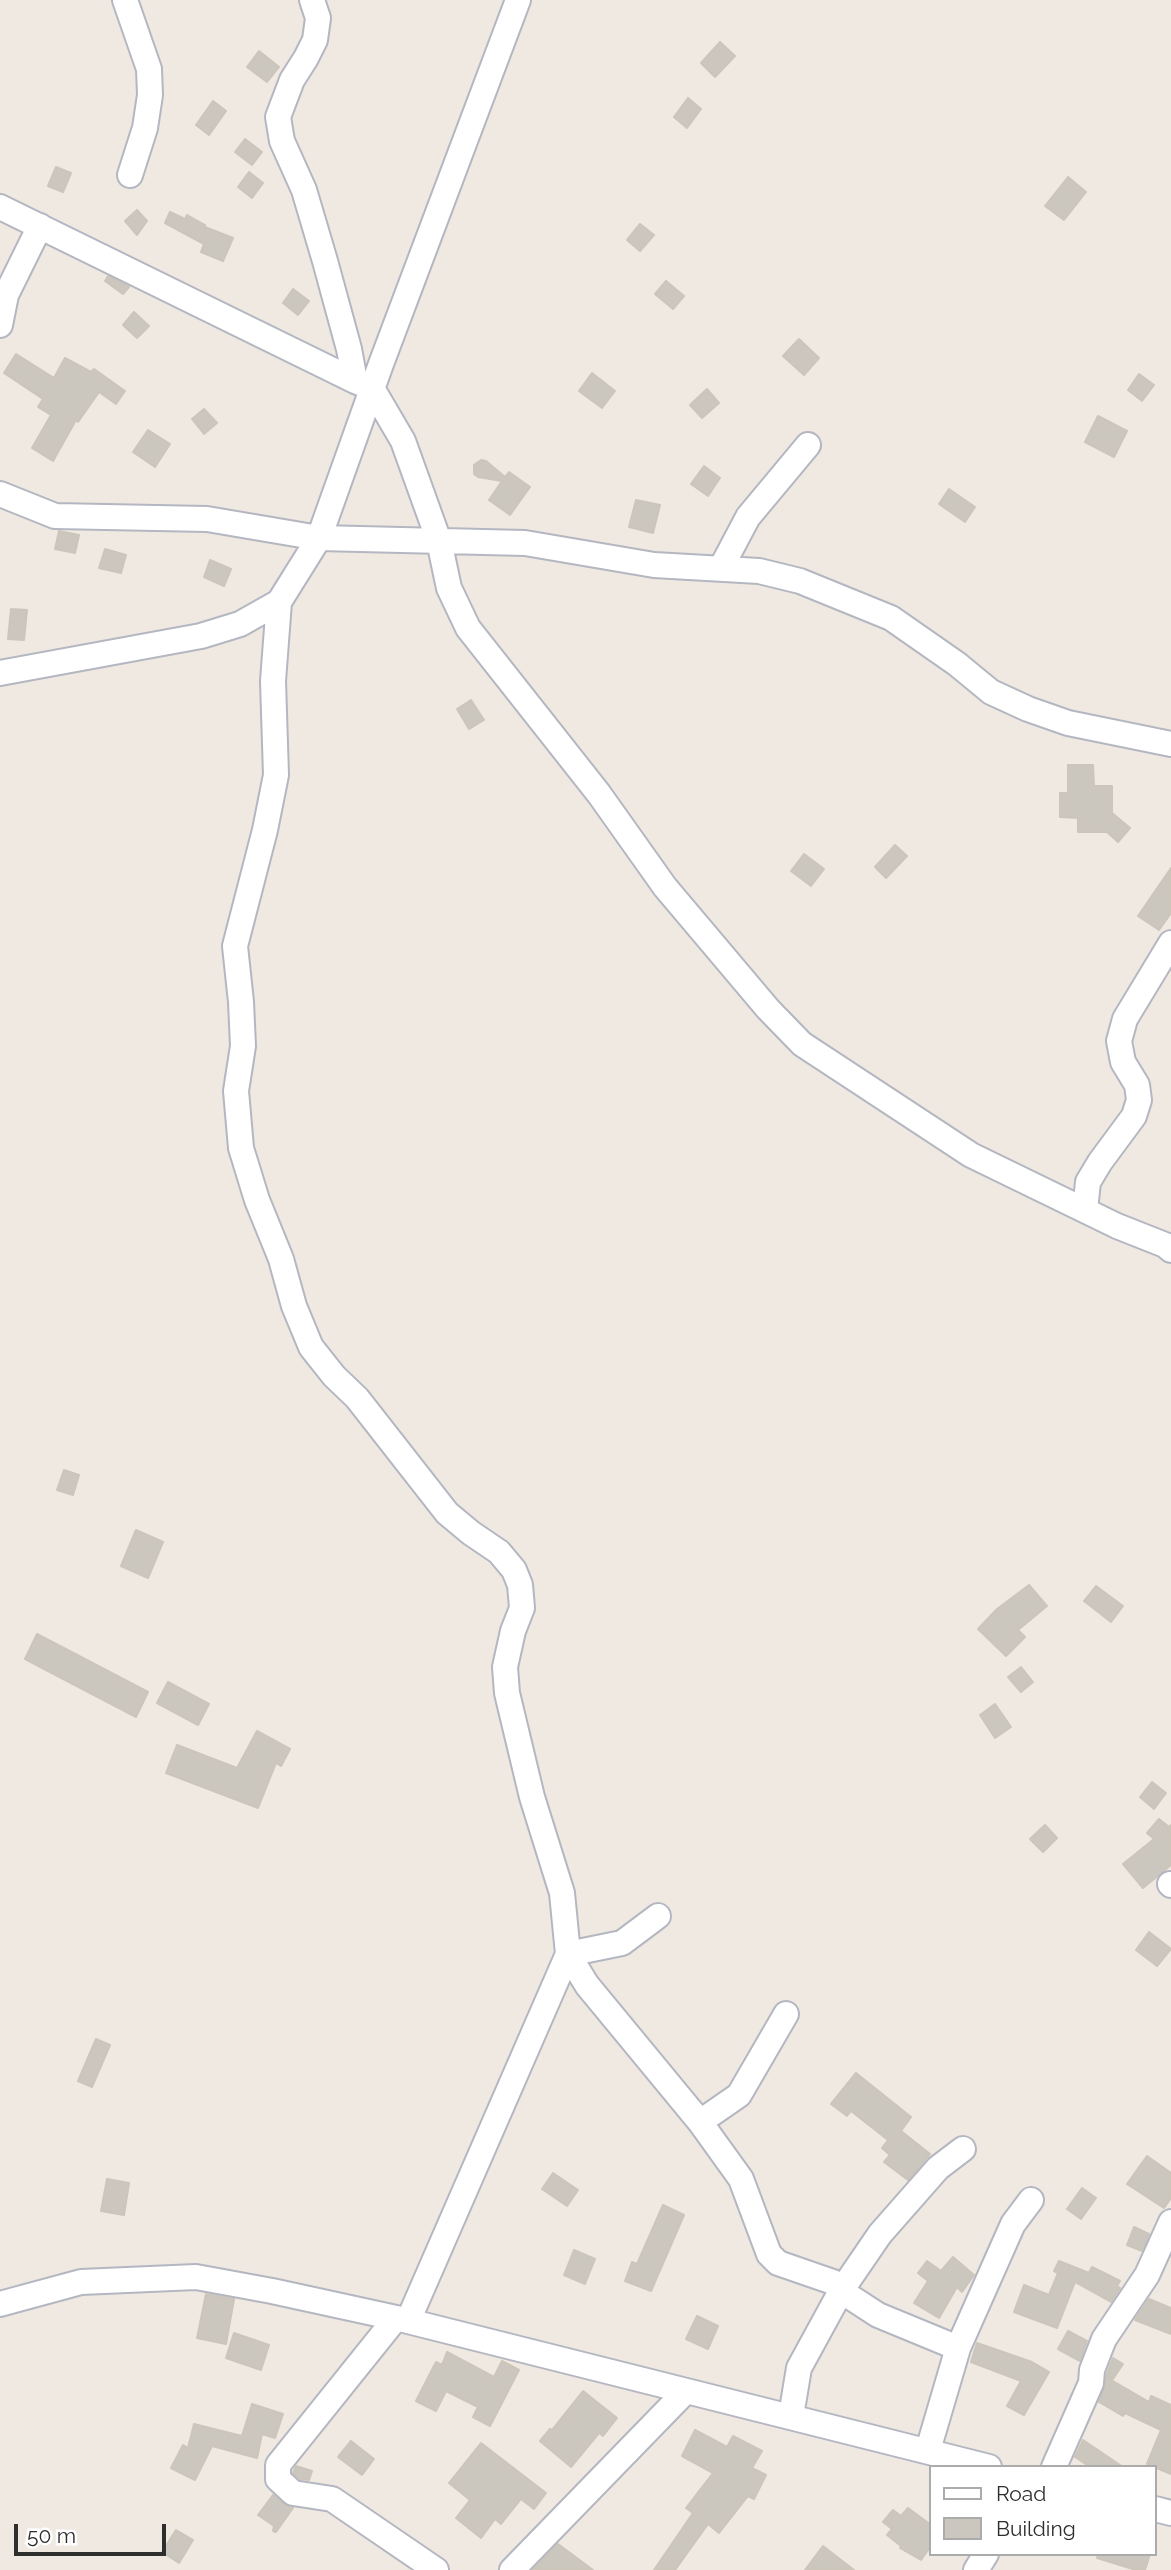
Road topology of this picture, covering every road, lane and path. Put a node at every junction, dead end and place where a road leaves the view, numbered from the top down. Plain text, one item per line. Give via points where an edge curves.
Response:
1 (125, 0) edge
2 (312, 0) edge
3 (518, 0) edge
4 (130, 175) dead end
5 (0, 206) edge
6 (40, 226) junction
7 (0, 325) edge
8 (364, 385) junction
9 (808, 445) dead end
10 (0, 494) edge
11 (320, 538) junction
12 (439, 541) junction
13 (721, 568) junction
14 (279, 602) junction
15 (0, 673) edge
16 (1171, 744) edge
17 (1171, 943) edge
18 (1085, 1210) junction
19 (1169, 1243) edge
20 (658, 1916) dead end
21 (568, 1954) junction
22 (786, 2014) dead end
23 (700, 2122) junction
24 (962, 2150) dead end
25 (1031, 2200) dead end
26 (1171, 2222) edge
27 (841, 2291) junction
28 (0, 2304) edge
29 (402, 2320) junction
30 (958, 2348) junction
31 (686, 2391) junction
32 (791, 2416) junction
33 (928, 2450) junction
34 (982, 2465) edge
35 (1055, 2465) edge
36 (436, 2570) edge
37 (512, 2570) edge

1 - 4 street via 149,69 150,95
2 - 8 street via 318,18 315,40 278,117 282,141 304,190 349,349
3 - 8 street
5 - 6 street
6 - 7 street via 6,295
6 - 8 street
8 - 11 street
8 - 12 street via 403,441
9 - 13 street via 747,517
10 - 11 street via 55,516 206,519
11 - 12 street
11 - 14 street
12 - 13 street via 526,542 654,565
12 - 18 street via 449,587 468,628 599,794 665,887 802,1045 971,1155
13 - 16 street via 800,581 891,618 991,692 1028,709 1068,723
14 - 15 street via 240,624 201,636
14 - 21 street via 272,681 276,775 235,946 243,1046 236,1091 241,1148 311,1347 447,1513 499,1552 514,1570 522,1608 505,1667 507,1693 562,1893
17 - 18 street via 1125,1019 1119,1041 1139,1100 1134,1116 1088,1182
18 - 19 street
20 - 21 street via 622,1942
21 - 23 street via 587,1985
21 - 29 street
22 - 23 street via 739,2095
23 - 27 street via 741,2179 769,2254 778,2263 833,2282
24 - 27 street via 938,2168 880,2234
25 - 30 street via 1013,2224
26 - 35 street via 1147,2275 1104,2339 1091,2383
27 - 30 street via 878,2315
27 - 32 street via 799,2368
28 - 29 street via 81,2282 196,2277
29 - 31 street
29 - 36 street via 278,2465 278,2479 293,2493 332,2499
30 - 33 street
31 - 32 street
31 - 37 street
32 - 33 street
33 - 34 street

